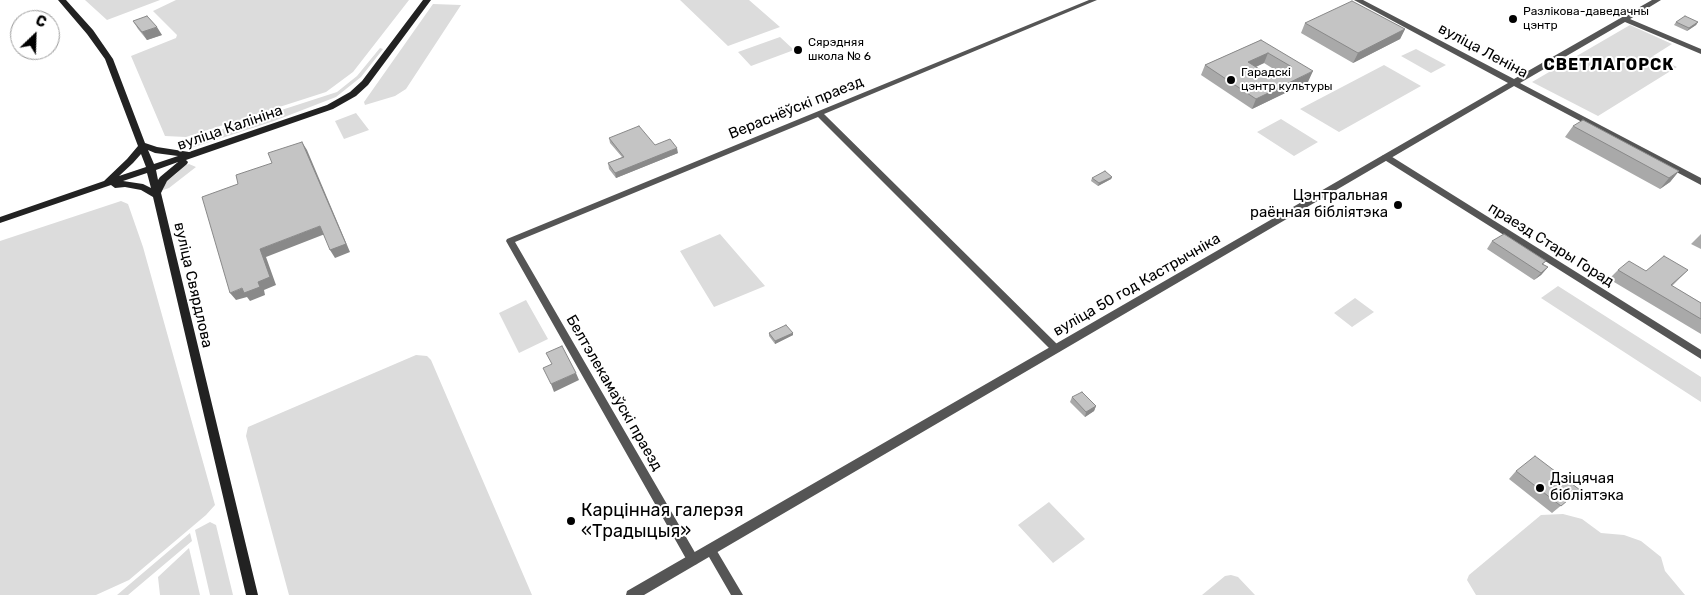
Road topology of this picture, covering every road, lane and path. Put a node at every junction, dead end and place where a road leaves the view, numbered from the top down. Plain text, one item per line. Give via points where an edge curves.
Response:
1 (62, 0) edge
2 (427, 0) edge
3 (1094, 0) edge
4 (1358, 0) edge
5 (1658, 0) edge
6 (1625, 19) junction
7 (1701, 52) edge
8 (1514, 84) junction
9 (818, 113) junction
10 (143, 145) junction
11 (193, 155) junction
12 (1386, 157) junction
13 (151, 169) junction
14 (1701, 182) edge
15 (103, 186) junction
16 (156, 195) junction
17 (0, 220) edge
18 (510, 241) joint
19 (1056, 349) junction
20 (1701, 355) edge
21 (710, 550) junction
22 (693, 560) junction
23 (252, 595) edge
24 (632, 595) edge
25 (737, 595) edge

1 - 10 main road, вуліца Свярдлова via 109,59
2 - 11 main road, вуліца Калініна via 381,64 353,94 316,112
3 - 9 street, Вераснёўскі праезд
4 - 8 street, вуліца Леніна
5 - 6 street, вуліца 50 год Кастрычніка
6 - 7 street
6 - 8 street, вуліца 50 год Кастрычніка
8 - 12 street, вуліца 50 год Кастрычніка
8 - 14 street, вуліца Леніна
9 - 18 street, Вераснёўскі праезд
9 - 19 street
10 - 11 main road via 155,150
10 - 13 main road, вуліца Свярдлова
10 - 15 main road
11 - 13 main road, вуліца Калініна
11 - 16 main road via 163,179
12 - 19 street, вуліца 50 год Кастрычніка
12 - 20 street, праезд Стары Горад
13 - 15 main road, вуліца Калініна
13 - 16 main road, вуліца Свярдлова
15 - 16 main road via 125,184 143,187
15 - 17 main road, вуліца Калініна
16 - 23 main road, вуліца Свярдлова
18 - 22 street, Белтэлекамаўскі праезд
19 - 21 street, вуліца 50 год Кастрычніка
21 - 22 street, вуліца 50 год Кастрычніка
21 - 25 street
22 - 24 street, вуліца 50 год Кастрычніка

